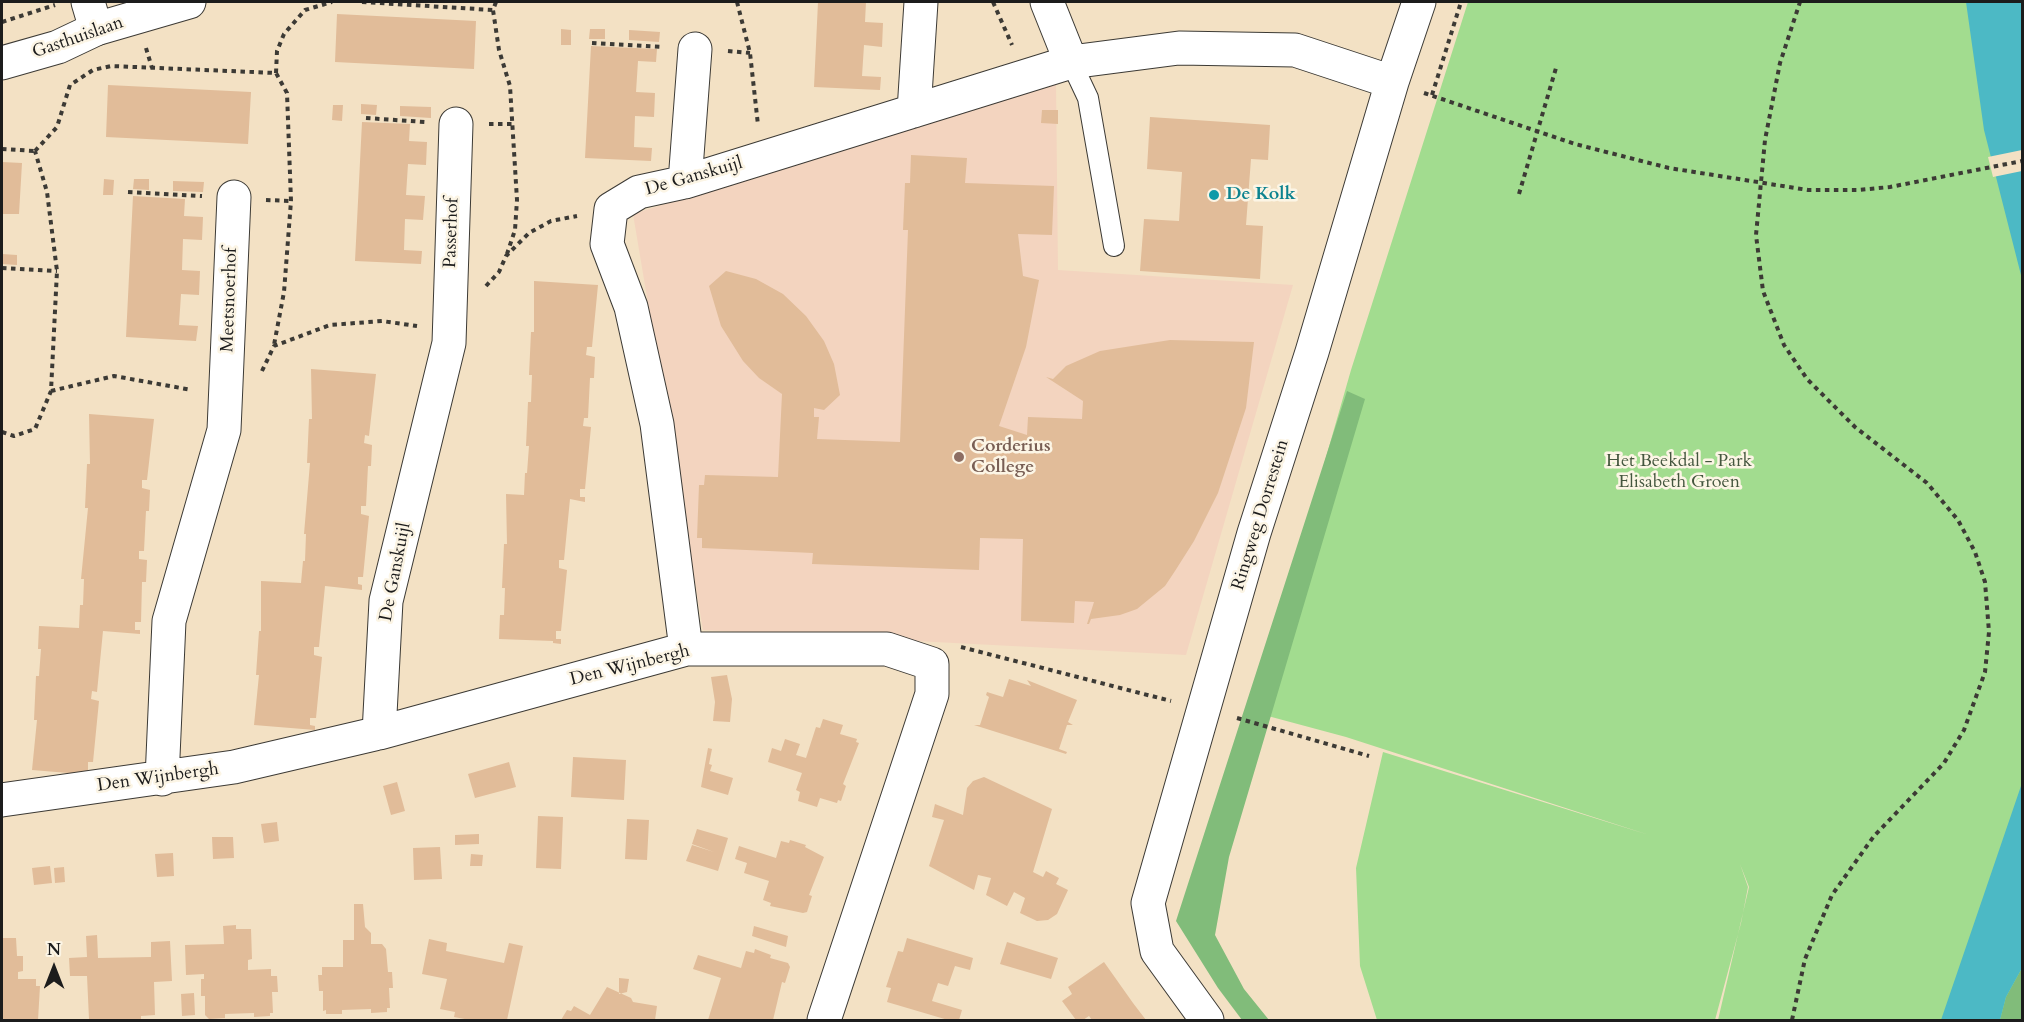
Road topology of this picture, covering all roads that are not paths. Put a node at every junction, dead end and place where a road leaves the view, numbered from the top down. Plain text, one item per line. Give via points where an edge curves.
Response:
1 (189, 2) edge
2 (921, 2) edge
3 (1047, 2) edge
4 (1419, 2) edge
5 (92, 15) edge
6 (695, 49) dead end
7 (1071, 62) junction
8 (2, 63) edge
9 (1392, 82) junction
10 (914, 111) junction
11 (456, 124) dead end
12 (685, 182) junction
13 (234, 198) dead end
14 (1114, 246) dead end
15 (449, 343) joint
16 (686, 649) junction
17 (379, 733) junction
18 (162, 779) junction
19 (2, 800) edge
20 (824, 1020) edge
21 (1207, 1020) edge

1 - 5 street, Gasthuislaan
2 - 10 street
3 - 7 street
4 - 9 street, Ringweg Dorrestein
5 - 8 street, Gasthuislaan via 58,46
6 - 12 street
7 - 9 street, De Ganskuijl via 1179,48 1295,51
7 - 10 street, De Ganskuijl
7 - 14 lane via 1088,98
9 - 21 street, Ringweg Dorrestein via 1254,533 1148,903 1157,951
10 - 12 street, De Ganskuijl
11 - 15 street, Passerhof
12 - 16 street, De Ganskuijl via 639,192 611,209 608,244 631,307 657,424
13 - 18 street, Meetsnoerhof via 224,430 169,621
15 - 17 street, De Ganskuijl via 386,601
16 - 17 street, Den Wijnbergh
16 - 20 street, Den Wijnbergh via 887,649 932,664 932,694
17 - 18 street, Den Wijnbergh via 234,767
18 - 19 street, Den Wijnbergh

